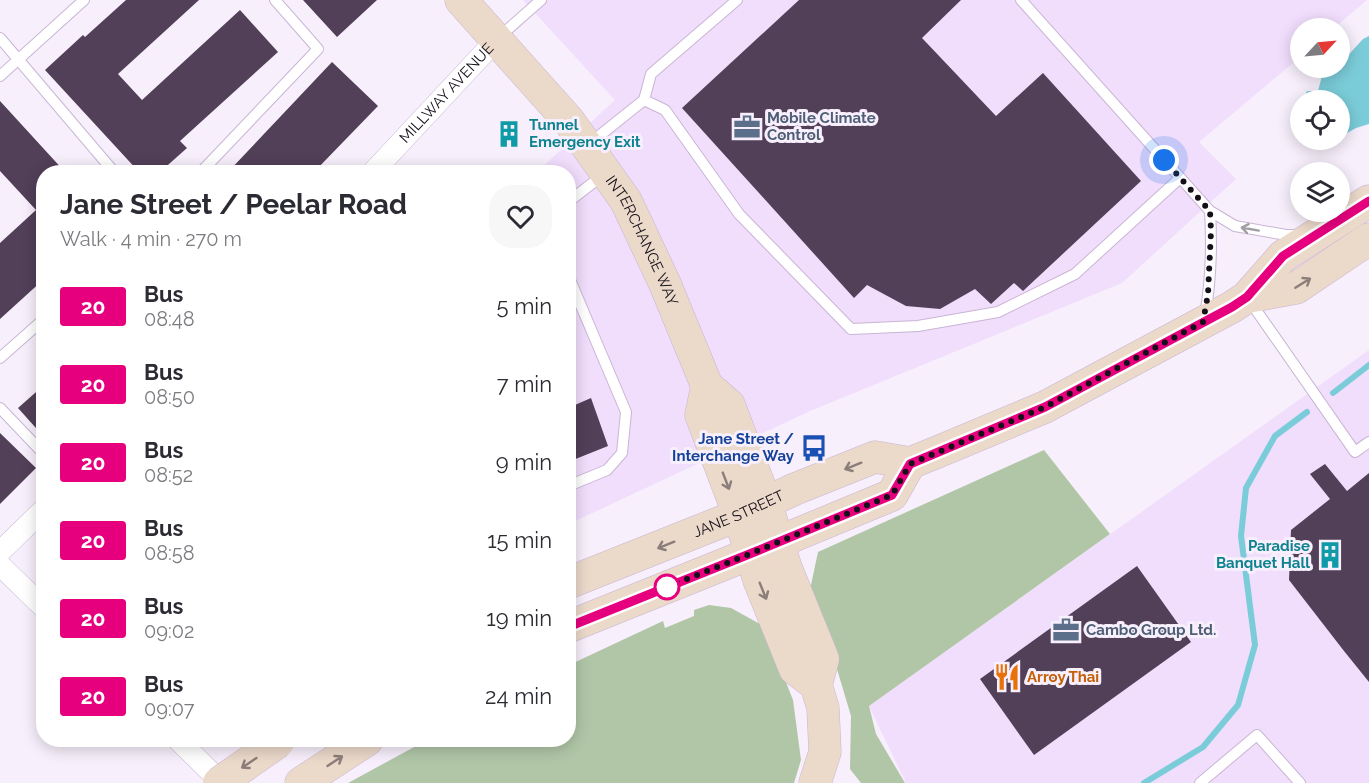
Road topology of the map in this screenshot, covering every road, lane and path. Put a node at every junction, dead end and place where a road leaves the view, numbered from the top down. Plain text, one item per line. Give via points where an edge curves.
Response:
1 (84, 0) edge
2 (275, 0) edge
3 (461, 0) edge
4 (541, 0) edge
5 (737, 0) edge
6 (1021, 0) edge
7 (0, 38) edge
8 (497, 39) junction
9 (18, 60) junction
10 (0, 76) edge
11 (644, 100) junction
12 (587, 146) junction
13 (108, 165) edge
14 (208, 165) edge
15 (380, 165) edge
16 (606, 173) junction
17 (1180, 177) junction
18 (576, 196) edge
19 (1369, 201) edge
20 (1210, 211) junction
21 (1328, 227) junction
22 (1369, 239) edge
23 (576, 294) edge
24 (1247, 297) junction
25 (1203, 322) junction
26 (36, 326) edge
27 (0, 358) edge
28 (0, 408) edge
29 (1369, 442) edge
30 (36, 446) edge
31 (910, 464) junction
32 (576, 483) edge
33 (753, 509) junction
34 (36, 517) edge
35 (765, 548) junction
36 (0, 552) edge
37 (0, 565) edge
38 (576, 580) edge
39 (36, 600) edge
40 (576, 624) edge
41 (185, 747) edge
42 (272, 747) edge
43 (356, 747) edge
44 (221, 783) edge
45 (301, 783) edge
46 (816, 783) edge
47 (1200, 783) edge
48 (1300, 783) edge

1 - 9 lane
2 - 14 lane via 318,50
3 - 8 main road, INTERCHANGE WAY
4 - 8 lane
5 - 11 lane via 651,74
6 - 17 lane
7 - 9 lane
8 - 12 main road, INTERCHANGE WAY
8 - 15 street, MILLWAY AVENUE
9 - 10 lane
9 - 13 lane
11 - 12 lane
11 - 17 lane via 665,110 739,214 851,330 918,326 998,312 1075,274
12 - 16 main road, INTERCHANGE WAY
16 - 18 lane
16 - 33 main road, INTERCHANGE WAY via 626,201 707,386 701,415
17 - 20 lane
19 - 21 main road
21 -> 20 lane via 1297,236 1286,235 1235,226
20 - 25 lane via 1208,294
21 - 24 main road via 1283,256
24 -> 22 main road via 1296,288
23 - 32 lane via 626,412 622,453 607,470
24 - 25 main road
24 - 29 lane via 1355,452
25 - 31 main road via 1045,407
26 - 27 lane
28 - 30 lane
31 -> 33 main road, JANE STREET via 874,457
31 - 35 main road via 892,495
33 - 35 main road, INTERCHANGE WAY
33 -> 38 main road, JANE STREET
34 - 36 street
35 - 40 main road
35 - 46 main road, INTERCHANGE WAY via 759,580 795,669 816,685 823,708 825,752
37 - 39 street
41 - 44 street
42 -> 44 main road, bridge
45 -> 43 main road
47 - 48 lane via 1257,735

